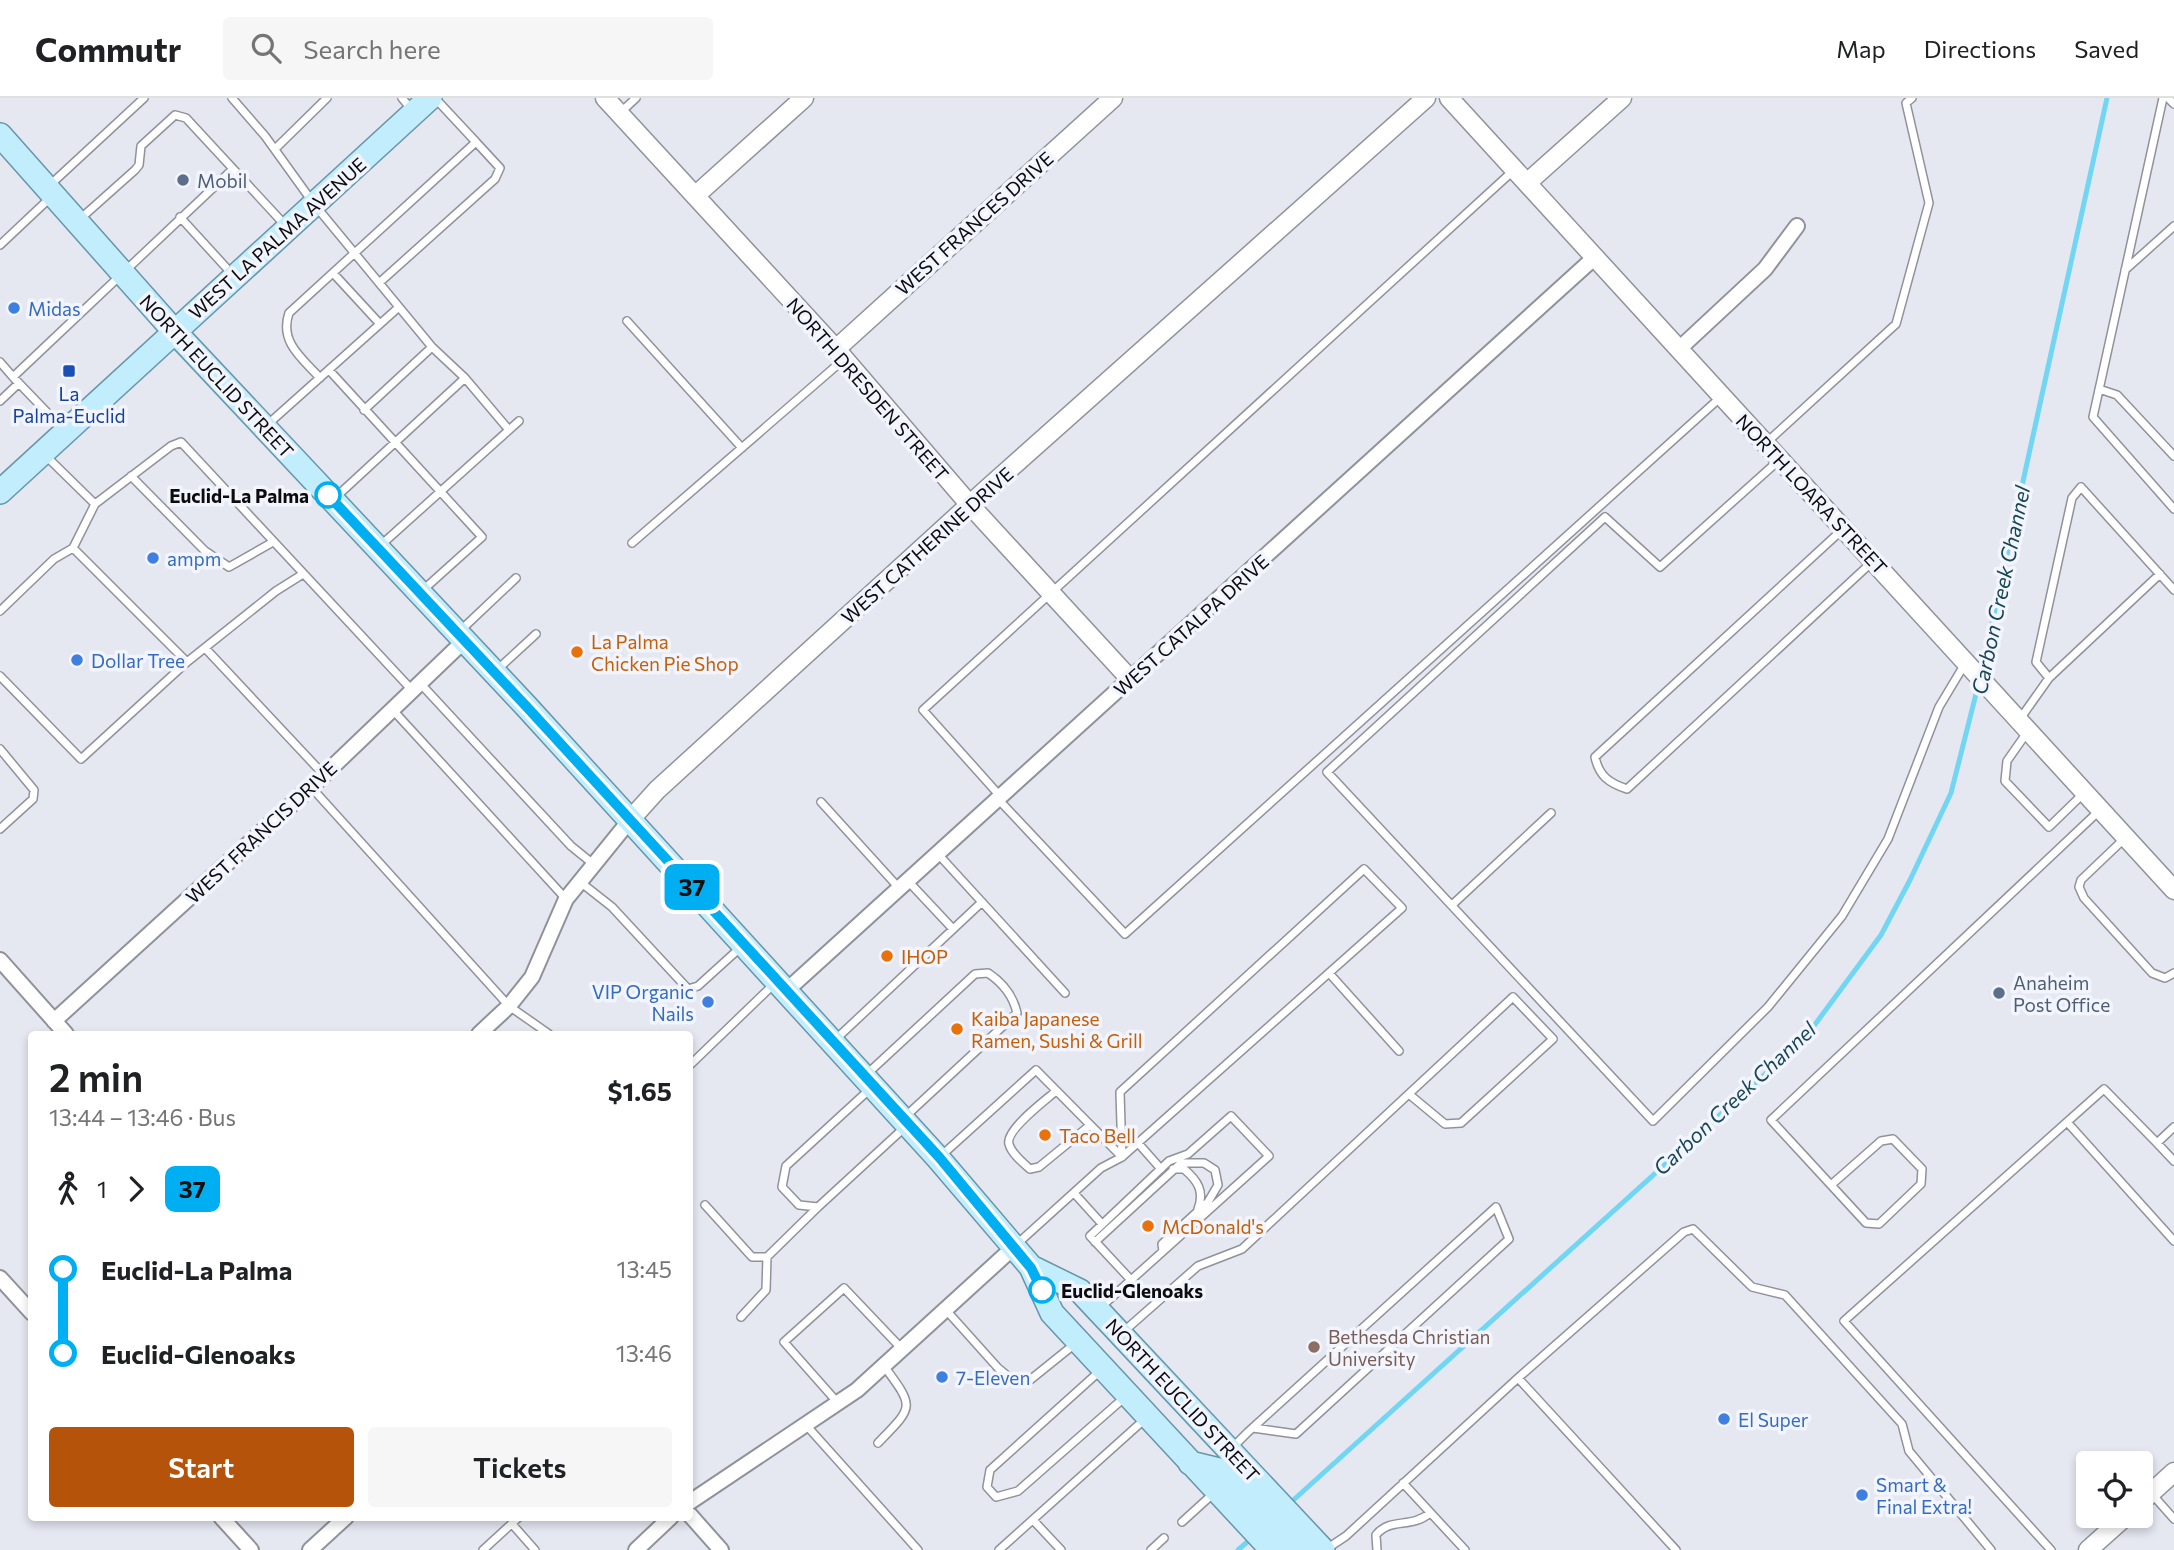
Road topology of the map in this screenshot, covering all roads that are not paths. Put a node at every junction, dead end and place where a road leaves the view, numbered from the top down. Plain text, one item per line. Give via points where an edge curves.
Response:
1 (144, 98) edge
2 (232, 98) edge
3 (327, 98) edge
4 (605, 98) edge
5 (636, 98) edge
6 (804, 98) edge
7 (1113, 98) edge
8 (1426, 98) edge
9 (1449, 98) edge
10 (1622, 98) edge
11 (1912, 98) edge
12 (2166, 98) edge
13 (420, 102) edge
14 (2174, 104) edge
15 (619, 113) junction
16 (0, 135) edge
17 (476, 142) junction
18 (275, 149) junction
19 (233, 169) junction
20 (1514, 169) junction
21 (1527, 183) junction
22 (50, 192) junction
23 (695, 196) junction
24 (314, 204) junction
25 (180, 217) junction
26 (77, 222) junction
27 (1797, 226) dead end
28 (2174, 226) edge
29 (288, 228) junction
30 (0, 245) edge
31 (355, 254) junction
32 (1595, 257) junction
33 (2125, 270) junction
34 (333, 273) junction
35 (124, 275) junction
36 (235, 277) junction
37 (379, 282) junction
38 (399, 307) junction
39 (627, 321) dead end
40 (380, 324) junction
41 (175, 332) junction
42 (432, 347) junction
43 (1679, 349) junction
44 (840, 354) junction
45 (0, 362) edge
46 (329, 370) junction
47 (13, 377) junction
48 (320, 378) junction
49 (465, 378) junction
50 (19, 383) junction
51 (2099, 389) junction
52 (1722, 396) junction
53 (0, 401) edge
54 (364, 410) junction
55 (519, 421) dead end
56 (264, 427) junction
57 (509, 430) junction
58 (66, 432) junction
59 (394, 443) junction
60 (1766, 444) junction
61 (742, 448) junction
62 (43, 453) junction
63 (2174, 456) edge
64 (1780, 459) junction
65 (131, 476) junction
66 (0, 492) edge
67 (440, 492) junction
68 (332, 500) junction
69 (95, 504) junction
70 (970, 505) junction
71 (2174, 509) edge
72 (1843, 528) junction
73 (273, 542) junction
74 (632, 543) dead end
75 (73, 548) junction
76 (378, 548) junction
77 (1874, 561) junction
78 (303, 574) junction
79 (2160, 574) junction
80 (516, 578) dead end
81 (2174, 590) edge
82 (420, 593) junction
83 (1053, 594) junction
84 (0, 611) edge
85 (536, 634) dead end
86 (461, 636) junction
87 (205, 648) junction
88 (187, 662) junction
89 (1968, 663) junction
90 (495, 672) junction
91 (0, 676) edge
92 (2049, 678) junction
93 (1130, 679) junction
94 (415, 685) junction
95 (391, 708) junction
96 (2024, 725) junction
97 (0, 749) edge
98 (324, 775) junction
99 (311, 787) junction
100 (2085, 792) junction
101 (1000, 798) junction
102 (821, 802) dead end
103 (2100, 809) junction
104 (1551, 813) dead end
105 (630, 820) junction
106 (0, 829) edge
107 (2126, 838) junction
108 (938, 854) junction
109 (592, 863) junction
110 (579, 880) junction
111 (904, 885) junction
112 (2174, 890) edge
113 (566, 899) junction
114 (982, 902) junction
115 (1452, 905) junction
116 (953, 929) junction
117 (744, 944) junction
118 (0, 960) edge
119 (1329, 973) junction
120 (2174, 973) edge
121 (781, 986) junction
122 (1065, 993) dead end
123 (509, 1006) junction
124 (54, 1021) junction
125 (63, 1031) edge
126 (482, 1031) edge
127 (545, 1031) edge
128 (833, 1042) junction
129 (1399, 1051) dead end
130 (693, 1062) edge
131 (869, 1081) junction
132 (1056, 1091) junction
133 (1410, 1095) junction
134 (905, 1121) junction
135 (2067, 1122) junction
136 (1089, 1126) junction
137 (2174, 1127) edge
138 (1138, 1143) junction
139 (2157, 1143) junction
140 (939, 1157) junction
141 (1122, 1157) junction
142 (2174, 1161) edge
143 (1161, 1169) junction
144 (1172, 1170) junction
145 (1831, 1185) junction
146 (1074, 1193) junction
147 (705, 1205) dead end
148 (818, 1207) junction
149 (1197, 1213) junction
150 (1102, 1224) junction
151 (2174, 1241) edge
152 (1095, 1242) junction
153 (1014, 1247) junction
154 (1163, 1251) junction
155 (766, 1257) junction
156 (1031, 1268) junction
157 (0, 1278) edge
158 (1131, 1280) junction
159 (28, 1308) edge
160 (1098, 1309) junction
161 (946, 1310) junction
162 (741, 1317) dead end
163 (1121, 1334) junction
164 (1078, 1341) junction
165 (902, 1349) junction
166 (884, 1366) junction
167 (1103, 1368) junction
168 (1518, 1378) junction
169 (1128, 1395) junction
170 (838, 1403) junction
171 (1148, 1416) junction
172 (805, 1424) junction
173 (1252, 1429) junction
174 (878, 1443) dead end
175 (1230, 1450) junction
176 (1190, 1463) junction
177 (2174, 1472) edge
178 (1403, 1483) junction
179 (1217, 1491) junction
180 (2153, 1492) edge
181 (1247, 1497) junction
182 (693, 1501) edge
183 (2153, 1503) edge
184 (1430, 1513) junction
185 (693, 1518) edge
186 (2174, 1519) edge
187 (1033, 1520) junction
188 (224, 1521) edge
189 (342, 1521) edge
190 (515, 1521) edge
191 (667, 1521) edge
192 (1182, 1522) dead end
193 (512, 1524) junction
194 (2113, 1528) edge
195 (1164, 1538) dead end
196 (1289, 1542) edge
197 (251, 1550) edge
198 (310, 1550) edge
199 (483, 1550) edge
200 (535, 1550) edge
201 (636, 1550) edge
202 (722, 1550) edge
203 (918, 1550) edge
204 (999, 1550) edge
205 (1061, 1550) edge
206 (1151, 1550) edge
207 (1324, 1550) edge
208 (1377, 1550) edge
209 (1465, 1550) edge
210 (1676, 1550) edge
211 (1991, 1550) edge
212 (2051, 1550) edge
213 (2088, 1550) edge

1 - 22 lane
2 - 18 lane
3 - 18 lane
4 - 15 street, NORTH DRESDEN STREET
5 - 15 lane
6 - 23 street
7 - 44 street, WEST FRANCES DRIVE
8 - 70 street, WEST CATHERINE DRIVE
9 - 20 street, NORTH LOARA STREET
10 - 21 street
11 - 60 lane via 1906,103 1929,203 1896,324
12 - 14 lane
12 - 33 lane
13 - 17 lane
13 - 24 main road, WEST LA PALMA AVENUE
15 - 23 street, NORTH DRESDEN STREET
16 - 22 main road, NORTH EUCLID STREET
17 - 31 lane
17 - 37 lane via 499,168 495,178
18 - 24 lane
19 - 25 lane
19 - 26 lane via 186,118 175,115 141,146 135,170
19 - 29 lane
20 - 21 street, NORTH LOARA STREET
20 - 83 lane
21 - 32 street, NORTH LOARA STREET
22 - 26 main road, NORTH EUCLID STREET
22 - 30 lane
23 - 44 street, NORTH DRESDEN STREET
24 - 29 main road, WEST LA PALMA AVENUE
24 - 31 lane
25 - 35 lane
25 - 36 lane
26 - 35 main road, NORTH EUCLID STREET
27 - 43 street via 1765,269
28 - 33 lane
29 - 36 main road, WEST LA PALMA AVENUE
31 - 34 lane
31 - 37 lane
32 - 43 street, NORTH LOARA STREET
32 - 93 street, WEST CATALPA DRIVE
33 - 51 lane
34 - 40 lane
34 - 48 lane via 295,303 286,326 289,344
35 - 41 main road, NORTH EUCLID STREET
35 - 47 lane
36 - 41 main road, WEST LA PALMA AVENUE
37 - 38 lane
38 - 40 lane
38 - 42 lane
39 - 61 lane
40 - 46 lane
41 - 56 main road, NORTH EUCLID STREET
41 - 58 main road, WEST LA PALMA AVENUE
42 - 49 lane
42 - 54 lane
43 - 52 street, NORTH LOARA STREET
44 - 61 lane
44 - 70 street, NORTH DRESDEN STREET
45 - 47 lane
46 - 48 lane
46 - 54 lane
47 - 50 lane
48 - 56 lane
49 - 57 lane
49 - 59 lane
50 - 53 lane
50 - 58 lane
51 - 63 lane via 2117,395
51 - 71 lane via 2093,417
52 - 60 street, NORTH LOARA STREET
52 - 101 lane via 1125,934
54 - 59 lane
55 - 57 lane
56 - 68 main road, NORTH EUCLID STREET
57 - 67 lane
58 - 62 main road, WEST LA PALMA AVENUE
59 - 67 lane
59 - 68 lane
60 - 64 street, NORTH LOARA STREET
61 - 74 lane
62 - 66 main road, WEST LA PALMA AVENUE
62 - 69 lane
64 - 72 street, NORTH LOARA STREET
64 - 115 lane via 1660,567 1605,517 1328,772
65 - 69 lane
65 - 73 lane via 205,551 229,567
65 - 73 lane via 181,442
67 - 76 lane
67 - 82 lane via 482,537
68 - 76 main road, NORTH EUCLID STREET
69 - 75 lane
70 - 83 street, NORTH DRESDEN STREET
70 - 105 street, WEST CATHERINE DRIVE via 657,790
72 - 77 street, NORTH LOARA STREET
72 - 77 lane via 1595,757 1598,771 1612,784 1627,789
73 - 78 lane
75 - 84 lane via 54,559
75 - 88 lane
76 - 82 main road, NORTH EUCLID STREET
77 - 89 street, NORTH LOARA STREET
78 - 87 lane
78 - 94 lane
79 - 81 lane
79 - 92 lane
79 - 92 lane via 2081,487 2072,498 2036,662
80 - 86 lane
82 - 86 main road, NORTH EUCLID STREET
83 - 93 street, NORTH DRESDEN STREET
83 - 101 lane via 923,710
85 - 90 lane
86 - 90 main road, NORTH EUCLID STREET
86 - 94 street, WEST FRANCIS DRIVE
87 - 88 lane
87 - 98 lane
88 - 91 lane via 81,759
89 - 96 street, NORTH LOARA STREET
89 - 115 lane via 1939,707 1888,839 1842,916 1768,1007 1653,1121
90 - 105 main road, NORTH EUCLID STREET
92 - 96 lane
93 - 101 street, WEST CATALPA DRIVE
94 - 95 street, WEST FRANCIS DRIVE
94 - 109 lane
95 - 98 street, WEST FRANCIS DRIVE
95 - 113 lane
96 - 100 street, NORTH LOARA STREET
96 - 100 lane via 2007,761 2005,781 2032,811 2049,827
97 - 106 lane via 34,790 33,799
98 - 99 street, WEST FRANCIS DRIVE
99 - 123 lane
99 - 124 street, WEST FRANCIS DRIVE
100 - 103 street, NORTH LOARA STREET
101 - 108 street, WEST CATALPA DRIVE
102 - 111 lane
103 - 107 street, NORTH LOARA STREET
103 - 145 lane via 1770,1120
104 - 115 lane
105 - 109 street, WEST CATHERINE DRIVE
105 - 117 main road, NORTH EUCLID STREET
107 - 112 street, NORTH LOARA STREET
107 - 120 lane via 2079,887 2152,973 2165,978
108 - 111 street, WEST CATALPA DRIVE
108 - 114 lane
109 - 110 street, WEST CATHERINE DRIVE
110 - 113 street, WEST CATHERINE DRIVE
110 - 117 lane via 612,907 688,989 698,986
111 - 116 lane
111 - 121 street, WEST CATALPA DRIVE
113 - 123 street, WEST CATHERINE DRIVE via 532,977
114 - 116 lane
114 - 122 lane
116 - 128 lane
117 - 121 main road, NORTH EUCLID STREET
118 - 124 street
119 - 129 lane
119 - 138 lane
119 - 141 lane via 1402,908 1364,869 1120,1093
121 - 128 main road, NORTH EUCLID STREET
121 - 130 lane
123 - 126 street, WEST CATHERINE DRIVE
123 - 127 lane
124 - 125 street
128 - 131 main road, NORTH EUCLID STREET
131 - 134 main road, NORTH EUCLID STREET
131 - 134 lane via 975,974 988,972 998,979 1014,1000 1017,1013
131 - 148 lane via 786,1166 782,1187 799,1205
132 - 136 lane
132 - 136 lane via 1009,1138 1022,1163 1030,1170 1039,1167
132 - 140 lane via 1036,1070
133 - 133 lane via 1513,997 1553,1039 1461,1123 1445,1124
133 - 163 lane via 1241,1249 1198,1266
134 - 140 main road, NORTH EUCLID STREET
134 - 148 lane
135 - 139 lane via 2104,1089
135 - 151 lane
135 - 212 lane via 1843,1321
136 - 141 lane
137 - 139 lane
138 - 141 lane
138 - 143 lane
139 - 142 lane
140 - 153 main road, NORTH EUCLID STREET
141 - 146 lane via 1101,1168
143 - 150 lane
143 - 154 lane via 1188,1154 1231,1116 1269,1156
144 - 149 lane via 1184,1169 1197,1180 1202,1199
144 - 149 lane via 1181,1163 1204,1163 1215,1170 1218,1185
144 - 152 lane
145 - 145 lane via 1866,1223 1879,1224 1921,1184 1922,1169 1893,1139 1881,1141
146 - 150 lane
146 - 153 lane
147 - 155 lane via 752,1257
148 - 155 lane
149 - 154 lane via 1163,1244
150 - 152 lane via 1090,1236
152 - 158 lane
153 - 156 main road, NORTH EUCLID STREET
153 - 161 street
154 - 158 lane
155 - 162 lane via 766,1290
156 - 160 main road, NORTH EUCLID STREET via 1080,1291
156 - 164 main road, NORTH EUCLID STREET via 1052,1313
157 - 159 street
158 - 160 lane
160 - 163 main road, NORTH EUCLID STREET
161 - 164 lane via 1015,1382 1030,1380
161 - 165 street
163 - 175 main road, NORTH EUCLID STREET
164 - 167 main road, NORTH EUCLID STREET
165 - 166 street
165 - 170 lane via 844,1288 784,1342
166 - 170 street
166 - 174 lane via 908,1407
167 - 169 main road, NORTH EUCLID STREET
167 - 169 lane via 990,1470 987,1487 996,1497 1018,1491
168 - 178 lane
168 - 210 lane
168 - 211 lane via 1693,1229 1752,1286 1785,1295 1902,1424 1909,1451
169 - 171 main road, NORTH EUCLID STREET
170 - 172 street
171 - 176 main road, NORTH EUCLID STREET
171 - 187 lane
172 - 182 street
172 - 203 lane
173 - 173 lane via 1296,1434 1509,1239 1496,1207
173 - 175 lane
175 - 181 main road, NORTH EUCLID STREET
176 - 179 main road, NORTH EUCLID STREET
176 - 181 main road via 1223,1471
177 - 180 street
178 - 184 lane
178 - 207 lane via 1346,1536
179 - 181 main road, NORTH EUCLID STREET
179 - 192 lane
181 - 196 main road, NORTH EUCLID STREET
181 - 196 main road, NORTH EUCLID STREET
183 - 186 lane
184 - 208 lane via 1419,1522 1387,1525 1376,1535
184 - 209 lane
185 - 202 street
187 - 204 lane
187 - 205 lane
188 - 197 street
189 - 198 street
190 - 193 lane
191 - 201 street
193 - 199 lane
193 - 200 lane
194 - 213 street
195 - 206 lane
196 - 207 main road, NORTH EUCLID STREET

